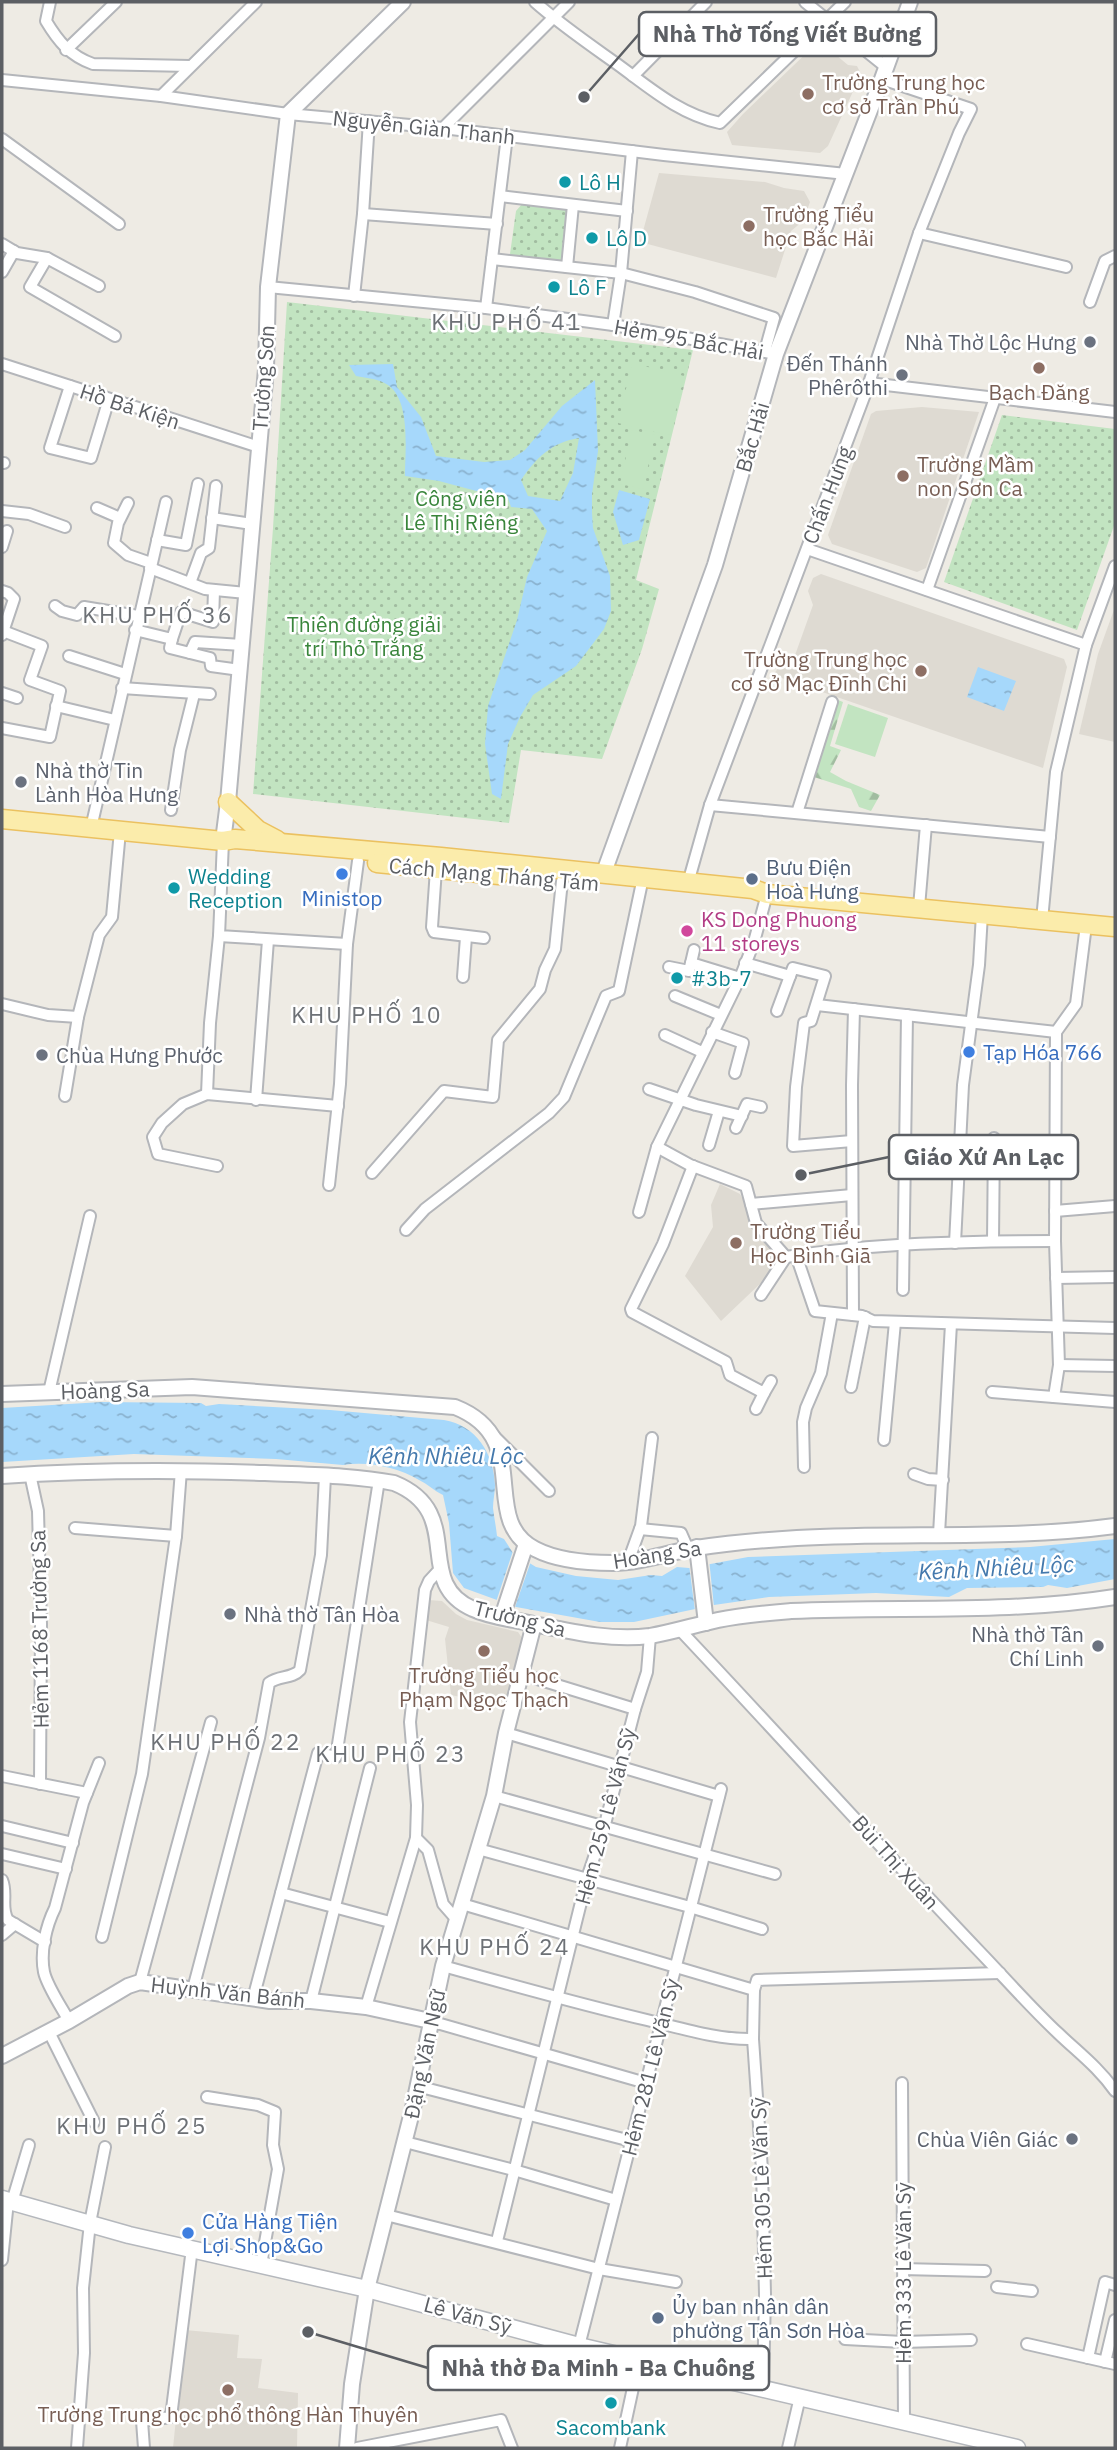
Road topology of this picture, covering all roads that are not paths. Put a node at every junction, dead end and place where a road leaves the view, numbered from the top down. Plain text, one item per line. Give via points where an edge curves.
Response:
1 (50, 2) edge
2 (116, 2) edge
3 (256, 2) edge
4 (403, 2) edge
5 (535, 2) edge
6 (569, 2) edge
7 (706, 2) edge
8 (805, 2) edge
9 (845, 2) edge
10 (910, 2) edge
11 (553, 18) junction
12 (827, 21) junction
13 (66, 50) junction
14 (190, 66) junction
15 (884, 73) junction
16 (633, 76) junction
17 (5, 81) edge
18 (2, 93) edge
19 (161, 96) junction
20 (288, 114) junction
21 (369, 121) junction
22 (443, 128) junction
23 (508, 136) junction
24 (2, 139) edge
25 (632, 151) junction
26 (846, 174) junction
27 (500, 196) junction
28 (573, 205) junction
29 (627, 211) junction
30 (363, 214) junction
31 (119, 223) dead end
32 (497, 224) junction
33 (919, 233) junction
34 (2, 244) edge
35 (14, 251) junction
36 (1115, 256) edge
37 (47, 258) junction
38 (492, 259) junction
39 (567, 267) junction
40 (1066, 267) dead end
41 (2, 272) edge
42 (621, 273) junction
43 (99, 286) dead end
44 (268, 287) junction
45 (354, 296) junction
46 (1090, 302) dead end
47 (486, 307) junction
48 (613, 325) junction
49 (115, 336) dead end
50 (771, 352) junction
51 (2, 364) edge
52 (869, 383) junction
53 (70, 386) junction
54 (995, 398) junction
55 (109, 399) junction
56 (1115, 412) edge
57 (259, 447) junction
58 (198, 484) dead end
59 (216, 486) dead end
60 (166, 502) dead end
61 (128, 503) dead end
62 (97, 508) dead end
63 (2, 511) edge
64 (120, 518) junction
65 (212, 518) junction
66 (252, 524) junction
67 (65, 527) dead end
68 (7, 531) dead end
69 (157, 540) junction
70 (2, 547) edge
71 (807, 549) junction
72 (151, 565) junction
73 (1115, 566) edge
74 (190, 583) junction
75 (214, 590) junction
76 (927, 590) junction
77 (2, 591) edge
78 (246, 593) junction
79 (55, 606) dead end
80 (138, 616) junction
81 (135, 630) junction
82 (2, 633) edge
83 (172, 639) junction
84 (242, 645) junction
85 (1086, 645) junction
86 (190, 653) junction
87 (69, 656) dead end
88 (240, 670) junction
89 (125, 674) junction
90 (122, 688) junction
91 (2, 693) edge
92 (194, 694) junction
93 (210, 694) dead end
94 (17, 698) dead end
95 (832, 702) dead end
96 (56, 706) junction
97 (115, 720) junction
98 (2, 728) edge
99 (228, 802) junction
100 (710, 805) junction
101 (170, 810) dead end
102 (797, 813) junction
103 (2, 820) edge
104 (926, 825) junction
105 (91, 828) junction
106 (120, 831) junction
107 (1050, 836) junction
108 (223, 841) junction
109 (283, 844) junction
110 (358, 861) junction
111 (436, 869) junction
112 (603, 875) junction
113 (562, 881) junction
114 (688, 883) junction
115 (641, 887) junction
116 (767, 894) junction
117 (919, 907) junction
118 (982, 914) junction
119 (1042, 920) junction
120 (1086, 925) junction
121 (1115, 928) edge
122 (219, 936) junction
123 (466, 937) junction
124 (484, 938) dead end
125 (268, 940) junction
126 (347, 944) junction
127 (694, 950) dead end
128 (691, 963) junction
129 (745, 963) junction
130 (669, 967) dead end
131 (790, 976) junction
132 (463, 977) dead end
133 (740, 978) junction
134 (675, 996) dead end
135 (2, 1004) edge
136 (817, 1005) junction
137 (854, 1009) junction
138 (777, 1011) dead end
139 (721, 1015) junction
140 (907, 1015) junction
141 (78, 1017) junction
142 (971, 1022) junction
143 (712, 1032) junction
144 (1056, 1032) junction
145 (666, 1035) dead end
146 (702, 1052) junction
147 (735, 1073) dead end
148 (649, 1088) dead end
149 (207, 1094) junction
150 (65, 1096) dead end
151 (680, 1099) junction
152 (256, 1100) junction
153 (338, 1106) junction
154 (761, 1107) dead end
155 (719, 1111) junction
156 (742, 1116) junction
157 (736, 1128) dead end
158 (994, 1139) dead end
159 (852, 1141) junction
160 (709, 1145) dead end
161 (657, 1147) junction
162 (1055, 1149) junction
163 (994, 1152) junction
164 (217, 1166) dead end
165 (693, 1166) junction
166 (372, 1173) dead end
167 (329, 1185) dead end
168 (852, 1195) junction
169 (751, 1204) junction
170 (1115, 1206) edge
171 (1055, 1211) junction
172 (639, 1212) dead end
173 (90, 1216) dead end
174 (406, 1230) dead end
175 (993, 1241) junction
176 (1055, 1241) junction
177 (955, 1243) junction
178 (905, 1245) junction
179 (852, 1249) junction
180 (791, 1256) junction
181 (1115, 1277) edge
182 (1056, 1278) junction
183 (903, 1290) dead end
184 (761, 1295) dead end
185 (832, 1313) junction
186 (853, 1315) junction
187 (865, 1317) junction
188 (895, 1322) junction
189 (951, 1324) junction
190 (1058, 1326) junction
191 (1115, 1328) edge
192 (1059, 1365) junction
193 (1115, 1366) edge
194 (771, 1381) dead end
195 (851, 1387) dead end
196 (49, 1392) junction
197 (992, 1392) dead end
198 (764, 1393) junction
199 (2, 1394) edge
200 (1054, 1397) junction
201 (1115, 1402) edge
202 (756, 1409) dead end
203 (492, 1434) junction
204 (652, 1438) dead end
205 (884, 1440) dead end
206 (804, 1467) dead end
207 (181, 1470) junction
208 (30, 1474) junction
209 (915, 1474) dead end
210 (2, 1476) edge
211 (326, 1476) junction
212 (379, 1480) junction
213 (943, 1480) junction
214 (548, 1491) dead end
215 (1115, 1526) edge
216 (75, 1528) dead end
217 (640, 1529) junction
218 (939, 1534) junction
219 (176, 1536) junction
220 (524, 1550) junction
221 (695, 1553) junction
222 (628, 1562) junction
223 (441, 1568) junction
224 (1115, 1597) edge
225 (504, 1611) junction
226 (705, 1616) junction
227 (534, 1624) junction
228 (680, 1630) junction
229 (650, 1636) junction
230 (521, 1674) junction
231 (635, 1709) junction
232 (211, 1722) dead end
233 (506, 1732) junction
234 (99, 1763) dead end
235 (620, 1766) junction
236 (370, 1768) dead end
237 (2, 1776) edge
238 (40, 1784) junction
239 (87, 1793) junction
240 (494, 1796) junction
241 (2, 1826) edge
242 (604, 1828) junction
243 (416, 1838) junction
244 (73, 1843) junction
245 (478, 1849) junction
246 (704, 1855) junction
247 (2, 1857) edge
248 (66, 1869) junction
249 (775, 1874) dead end
250 (587, 1878) junction
251 (2, 1880) edge
252 (281, 1893) junction
253 (462, 1904) junction
254 (690, 1907) junction
255 (335, 1908) junction
256 (2, 1909) edge
257 (457, 1920) junction
258 (390, 1922) junction
259 (15, 1924) junction
260 (762, 1930) dead end
261 (2, 1935) edge
262 (573, 1935) junction
263 (102, 1937) dead end
264 (45, 1942) junction
265 (443, 1966) junction
266 (675, 1969) junction
267 (1000, 1973) junction
268 (140, 1982) junction
269 (193, 1989) junction
270 (754, 1990) junction
271 (253, 1999) junction
272 (559, 1999) junction
273 (311, 2001) junction
274 (366, 2007) junction
275 (69, 2021) junction
276 (430, 2021) junction
277 (661, 2024) junction
278 (49, 2032) junction
279 (753, 2039) junction
280 (543, 2052) junction
281 (2, 2056) edge
282 (646, 2083) junction
283 (902, 2084) dead end
284 (417, 2086) junction
285 (1115, 2091) edge
286 (207, 2097) dead end
287 (529, 2114) junction
288 (94, 2122) dead end
289 (631, 2141) junction
290 (405, 2142) junction
291 (29, 2145) dead end
292 (105, 2147) dead end
293 (514, 2170) junction
294 (616, 2200) junction
295 (7, 2201) edge
296 (386, 2215) junction
297 (90, 2222) junction
298 (497, 2241) junction
299 (192, 2248) junction
300 (2, 2260) edge
301 (261, 2265) junction
302 (599, 2269) junction
303 (902, 2269) junction
304 (985, 2271) dead end
305 (676, 2282) dead end
306 (1115, 2285) edge
307 (997, 2287) dead end
308 (367, 2289) junction
309 (1032, 2291) dead end
310 (1115, 2320) edge
311 (845, 2339) dead end
312 (971, 2340) dead end
313 (903, 2342) junction
314 (1027, 2344) dead end
315 (579, 2346) junction
316 (1088, 2358) junction
317 (639, 2360) junction
318 (1110, 2363) edge
319 (763, 2387) junction
320 (800, 2397) junction
321 (904, 2421) junction
322 (77, 2448) edge
323 (144, 2448) edge
324 (347, 2448) edge
325 (357, 2448) edge
326 (512, 2448) edge
327 (620, 2448) edge
328 (788, 2448) edge
329 (1017, 2448) edge

1 - 13 street via 46,21
2 - 13 street
3 - 14 street
4 - 20 street
5 - 11 street
6 - 11 street
7 - 16 street
8 - 12 street
9 - 12 street
10 - 15 street, Bắc Hải
11 - 16 street
11 - 22 street
12 - 15 street
12 - 16 street via 720,124 696,118
13 - 14 street via 93,64
14 - 19 street
15 - 26 street, Bắc Hải
15 - 33 street, Chấn Hưng via 971,110
17 - 18 street
17 - 19 street, Nguyễn Giàn Thanh
19 - 20 street, Nguyễn Giàn Thanh
20 - 21 street, Nguyễn Giàn Thanh
20 - 44 street, Trường Sơn
21 - 22 street, Nguyễn Giàn Thanh
21 - 30 street
22 - 23 street, Nguyễn Giàn Thanh
23 - 25 street, Nguyễn Giàn Thanh
23 - 27 street
24 - 31 street
25 - 26 street, Nguyễn Giàn Thanh
25 - 29 street
26 - 50 street, Bắc Hải
27 - 28 street
27 - 32 street
28 - 29 street
28 - 39 street
29 - 42 street
30 - 32 street
30 - 45 street
32 - 38 street
33 - 40 street
33 - 52 street, Chấn Hưng
34 - 35 street
35 - 37 street
35 - 41 street
36 - 46 street via 1105,261
37 - 43 street
37 - 49 street via 30,287
38 - 39 street
38 - 47 street
39 - 42 street
42 - 48 street
42 - 50 street via 774,318
44 - 45 street, Hẻm 95 Bắc Hải
44 - 57 street, Trường Sơn
45 - 47 street, Hẻm 95 Bắc Hải
47 - 48 street, Hẻm 95 Bắc Hải
48 - 50 street, Hẻm 95 Bắc Hải
50 - 112 street, Bắc Hải via 715,565
51 - 53 street, Hồ Bá Kiện
52 - 54 street
52 - 71 street, Chấn Hưng
53 - 55 street, Hồ Bá Kiện
53 - 55 street via 50,448 91,458
54 - 56 street
54 - 76 street
55 - 57 street, Hồ Bá Kiện
57 - 66 street, Trường Sơn
58 - 69 street via 186,545
59 - 65 street
60 - 69 street
61 - 64 street
62 - 64 street
63 - 67 street via 29,514
64 - 72 street via 114,543
65 - 66 street
65 - 74 street via 209,548 201,552
66 - 78 street, Trường Sơn
68 - 70 street
69 - 72 street
71 - 76 street
71 - 100 street, Chấn Hưng
72 - 74 street
72 - 80 street
73 - 85 street
74 - 75 street
75 - 78 street
75 - 83 street via 213,622 181,612
76 - 85 street
77 - 82 street via 14,600
78 - 84 street, Trường Sơn
79 - 80 street via 78,615 84,607
80 - 81 street
81 - 83 street
81 - 89 street
82 - 96 street via 42,646 30,680 60,691
83 - 86 street via 170,648
84 - 86 street via 195,642
84 - 88 street, Trường Sơn
85 - 107 street via 1056,772
86 - 88 street via 210,657 211,666
87 - 89 street
88 - 99 street, Trường Sơn
89 - 90 street
90 - 92 street
90 - 97 street
91 - 94 street
92 - 93 street
92 - 101 street
95 - 102 street
96 - 97 street
96 - 98 street via 51,737
97 - 105 street
99 - 108 street, Trường Sơn
99 - 109 main road via 258,830
100 - 102 street
100 - 114 street, Chấn Hưng
102 - 104 street
103 - 105 main road, Cách Mạng Tháng Tám
104 - 107 street
104 - 117 street
105 - 106 main road, Cách Mạng Tháng Tám
106 - 108 main road, Cách Mạng Tháng Tám
106 - 141 street via 111,917 99,935
107 - 119 street
108 - 109 main road, Cách Mạng Tháng Tám
108 - 110 main road, Cách Mạng Tháng Tám via 232,849
108 - 122 street
109 - 112 main road, Cách Mạng Tháng Tám
110 - 111 main road, Cách Mạng Tháng Tám
110 - 126 street
111 - 113 main road, Cách Mạng Tháng Tám
111 - 123 street via 434,932
112 - 114 main road, Cách Mạng Tháng Tám
113 - 115 main road, Cách Mạng Tháng Tám
113 - 166 street via 555,949 540,989 498,1040 493,1097 444,1091
114 - 116 main road, Cách Mạng Tháng Tám
115 - 116 main road, Cách Mạng Tháng Tám via 750,898
115 - 174 street via 619,990 607,996 564,1097 425,1209
116 - 117 main road, Cách Mạng Tháng Tám
116 - 129 street
117 - 118 main road, Cách Mạng Tháng Tám
118 - 119 main road, Cách Mạng Tháng Tám
118 - 142 street
119 - 120 main road, Cách Mạng Tháng Tám
120 - 121 main road, Cách Mạng Tháng Tám
120 - 144 street via 1076,1004
122 - 125 street
122 - 149 street
123 - 124 street
123 - 132 street
125 - 126 street
125 - 152 street
126 - 153 street
127 - 128 street
128 - 130 street via 689,971
128 - 133 street
129 - 131 street
129 - 133 street
131 - 136 street via 793,968 825,976
131 - 138 street
133 - 139 street
134 - 139 street
135 - 141 street
136 - 137 street
136 - 159 street via 811,1021 804,1023 793,1146
137 - 140 street
137 - 159 street
139 - 143 street
140 - 142 street
140 - 178 street
141 - 150 street
142 - 144 street
142 - 177 street
143 - 146 street
143 - 147 street via 743,1043
144 - 162 street
145 - 146 street
146 - 151 street
148 - 151 street
149 - 152 street
149 - 164 street via 183,1104 153,1137 158,1154
151 - 155 street
151 - 161 street
152 - 153 street
153 - 167 street
154 - 156 street via 747,1104
155 - 156 street
155 - 160 street
156 - 157 street
158 - 163 street
159 - 168 street
161 - 165 street
161 - 172 street
162 - 163 street
162 - 171 street
163 - 175 street
165 - 169 street via 746,1186
165 - 198 street via 632,1312 726,1362 730,1375
168 - 169 street
168 - 179 street
169 - 180 street via 756,1223
170 - 171 street
171 - 176 street
173 - 196 street
175 - 176 street
175 - 177 street
176 - 182 street
177 - 178 street
178 - 179 street
178 - 183 street
179 - 180 street
179 - 186 street
180 - 184 street
180 - 185 street via 815,1311
181 - 182 street
182 - 190 street
185 - 186 street
185 - 206 street via 821,1373 803,1422
186 - 187 street
187 - 188 street
187 - 195 street
188 - 189 street
188 - 205 street
189 - 190 street
189 - 213 street
190 - 191 street
190 - 192 street
192 - 193 street
192 - 200 street
194 - 198 street
196 - 199 street, Hoàng Sa
196 - 203 street, Hoàng Sa via 192,1387 441,1404 468,1412
197 - 200 street
198 - 202 street
200 - 201 street
203 - 214 street
203 - 220 street via 503,1465 507,1513
204 - 217 street
207 - 208 street, Trường Sa
207 - 211 street, Trường Sa
207 - 219 street
208 - 210 street, Trường Sa
208 - 238 street, Hẻm 1168 Trường Sa via 38,1525
209 - 213 street
211 - 212 street, Trường Sa
211 - 269 street via 321,1555 300,1670 273,1680 268,1687 259,1738
212 - 223 street, Trường Sa via 407,1489 426,1505 435,1525
212 - 252 street via 337,1757 318,1753
213 - 218 street
215 - 218 street, Hoàng Sa via 1035,1534
216 - 219 street
217 - 221 street via 681,1533
217 - 222 street
218 - 221 street, Hoàng Sa via 800,1538
219 - 263 street via 142,1774
220 - 222 street, Hoàng Sa
220 - 225 street
221 - 222 street, Hoàng Sa
221 - 226 street
223 - 225 street, Trường Sa via 446,1585 460,1602 476,1610
223 - 243 street via 425,1590 410,1722
224 - 226 street, Trường Sa via 1026,1606
225 - 227 street, Trường Sa
226 - 228 street, Trường Sa
227 - 229 street, Trường Sa via 597,1636
227 - 230 street, Đặng Văn Ngữ
228 - 229 street, Trường Sa
228 - 267 street, Bùi Thị Xuân
229 - 231 street, Hẻm 259 Lê Văn Sỹ
230 - 231 street
230 - 233 street, Đặng Văn Ngữ
231 - 235 street, Hẻm 259 Lê Văn Sỹ
232 - 268 street
233 - 235 street
233 - 240 street, Đặng Văn Ngữ
234 - 239 street
235 - 242 street, Hẻm 259 Lê Văn Sỹ
235 - 246 street, Hẻm 281 Lê Văn Sỹ via 720,1792
236 - 255 street
237 - 238 street
238 - 239 street
239 - 244 street
240 - 242 street
240 - 245 street, Đặng Văn Ngữ
241 - 244 street
242 - 246 street
242 - 250 street, Hẻm 259 Lê Văn Sỹ
243 - 257 street via 428,1850 443,1904
243 - 258 street
244 - 248 street
245 - 250 street
245 - 253 street, Đặng Văn Ngữ
246 - 249 street
246 - 254 street, Hẻm 281 Lê Văn Sỹ
247 - 248 street
248 - 264 street
250 - 254 street
250 - 262 street, Hẻm 259 Lê Văn Sỹ
251 - 256 street via 6,1892
252 - 255 street
252 - 271 street
253 - 257 street, Đặng Văn Ngữ
253 - 262 street
254 - 260 street
254 - 266 street, Hẻm 281 Lê Văn Sỹ
255 - 258 street
255 - 273 street
256 - 259 street
257 - 265 street, Đặng Văn Ngữ
258 - 274 street
259 - 261 street
259 - 264 street
262 - 266 street
262 - 272 street, Hẻm 259 Lê Văn Sỹ
264 - 275 street via 44,1973
265 - 272 street
265 - 276 street, Đặng Văn Ngữ
266 - 270 street
266 - 277 street, Hẻm 281 Lê Văn Sỹ
267 - 270 street via 757,1980
267 - 285 street, Bùi Thị Xuân via 1102,2072
268 - 269 street, Huỳnh Văn Bánh
268 - 275 street, Huỳnh Văn Bánh
269 - 271 street, Huỳnh Văn Bánh
270 - 279 street, Hẻm 305 Lê Văn Sỹ
271 - 273 street, Huỳnh Văn Bánh
272 - 277 street
272 - 280 street, Hẻm 259 Lê Văn Sỹ
273 - 274 street, Huỳnh Văn Bánh
274 - 276 street, Huỳnh Văn Bánh
275 - 278 street, Huỳnh Văn Bánh
276 - 280 street
276 - 284 street, Đặng Văn Ngữ
277 - 279 street via 736,2040
277 - 282 street, Hẻm 281 Lê Văn Sỹ
278 - 281 street, Huỳnh Văn Bánh
278 - 288 street
279 - 319 street, Hẻm 305 Lê Văn Sỹ via 762,2170
280 - 282 street
280 - 287 street, Hẻm 259 Lê Văn Sỹ
282 - 289 street, Hẻm 281 Lê Văn Sỹ
283 - 303 street, Hẻm 333 Lê Văn Sỹ
284 - 287 street
284 - 290 street, Đặng Văn Ngữ
286 - 301 street via 275,2112 273,2145 278,2169
287 - 289 street
287 - 293 street, Hẻm 259 Lê Văn Sỹ
289 - 294 street, Hẻm 281 Lê Văn Sỹ
290 - 293 street
290 - 296 street, Đặng Văn Ngữ
291 - 295 street
292 - 297 street
293 - 294 street
293 - 298 street, Hẻm 259 Lê Văn Sỹ
294 - 302 street, Hẻm 281 Lê Văn Sỹ
295 - 297 main road, Lê Văn Sỹ
295 - 300 street
296 - 298 street
296 - 308 street, Đặng Văn Ngữ
297 - 299 main road, Lê Văn Sỹ
297 - 322 street
298 - 302 street
299 - 301 main road, Lê Văn Sỹ
299 - 323 street via 171,2417 142,2421
301 - 308 main road, Lê Văn Sỹ
302 - 305 street
302 - 315 street, Hẻm 281 Lê Văn Sỹ
303 - 304 street
303 - 313 street, Hẻm 333 Lê Văn Sỹ
306 - 316 street via 1105,2282
307 - 309 street
308 - 315 main road, Lê Văn Sỹ
308 - 324 street, Đặng Văn Ngữ
310 - 318 street
311 - 313 street
312 - 313 street
313 - 321 street, Hẻm 333 Lê Văn Sỹ
314 - 316 street
315 - 317 main road, Lê Văn Sỹ
316 - 318 street
317 - 319 main road, Lê Văn Sỹ
317 - 327 street
319 - 320 main road, Lê Văn Sỹ
320 - 321 main road, Lê Văn Sỹ
320 - 328 street
321 - 329 main road, Lê Văn Sỹ
325 - 326 street via 500,2420

